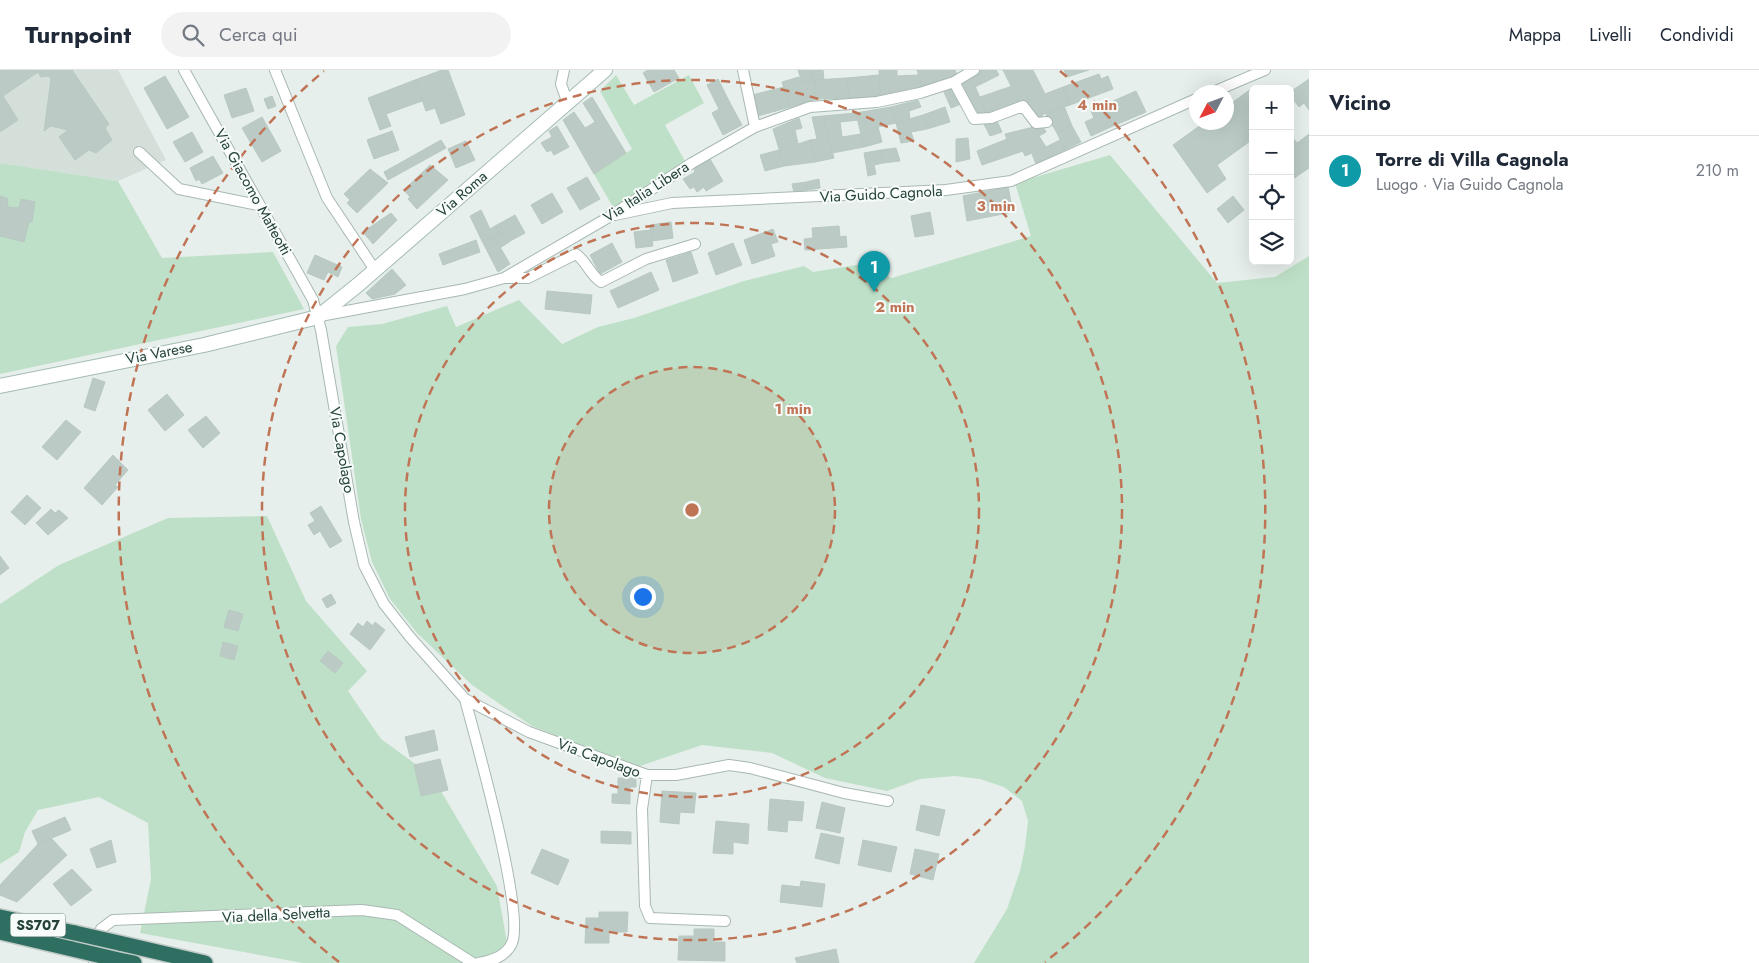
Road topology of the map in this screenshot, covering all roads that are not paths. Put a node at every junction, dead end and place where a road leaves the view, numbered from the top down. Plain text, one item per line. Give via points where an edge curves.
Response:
1 (184, 70) edge
2 (275, 70) edge
3 (564, 70) edge
4 (606, 70) edge
5 (743, 70) edge
6 (974, 70) edge
7 (1265, 70) edge
8 (954, 82) junction
9 (1230, 85) edge
10 (567, 101) junction
11 (1189, 102) edge
12 (1047, 122) dead end
13 (755, 127) junction
14 (139, 152) dead end
15 (258, 205) junction
16 (609, 217) junction
17 (695, 244) dead end
18 (375, 270) junction
19 (504, 278) junction
20 (318, 317) junction
21 (0, 386) edge
22 (465, 699) junction
23 (647, 775) junction
24 (888, 801) dead end
25 (0, 917) edge
26 (725, 921) dead end
27 (0, 932) edge
28 (126, 961) edge
29 (94, 963) edge
30 (205, 963) edge
31 (474, 963) edge
32 (478, 963) edge

1 - 15 street, Via Giacomo Matteotti
2 - 18 street via 327,198
3 - 10 street via 561,84
4 - 10 main road, Via Roma
5 - 13 street
6 - 8 street, Via Italia Libera
7 - 9 street
8 - 12 street via 974,119 991,118 1023,106 1036,123
8 - 13 street, Via Italia Libera via 877,102 810,107
10 - 18 main road, Via Roma
11 - 16 street, Via Guido Cagnola via 1011,181 946,190 672,203
13 - 16 street, Via Italia Libera
14 - 15 street via 179,190
15 - 20 street, Via Giacomo Matteotti via 313,300
16 - 19 street, Via Italia Libera
17 - 19 street via 646,259 601,282 576,254 528,278
18 - 20 main road, Via Roma
19 - 20 street, Via Italia Libera via 465,289
20 - 21 main road, Via Varese via 204,345
20 - 22 street, Via Capolago via 364,565 384,604
22 - 23 street, Via Capolago via 529,732
22 - 32 street, Via Capolago via 509,879 515,920 512,943 502,956
23 - 24 street, Via Capolago via 676,775 729,765
23 - 26 street via 642,808 645,906 650,918
25 - 30 highway, SS707, bridge
27 - 28 highway, SS707, bridge
29 - 31 street, Via della Selvetta via 101,929 114,920 362,910 398,915

